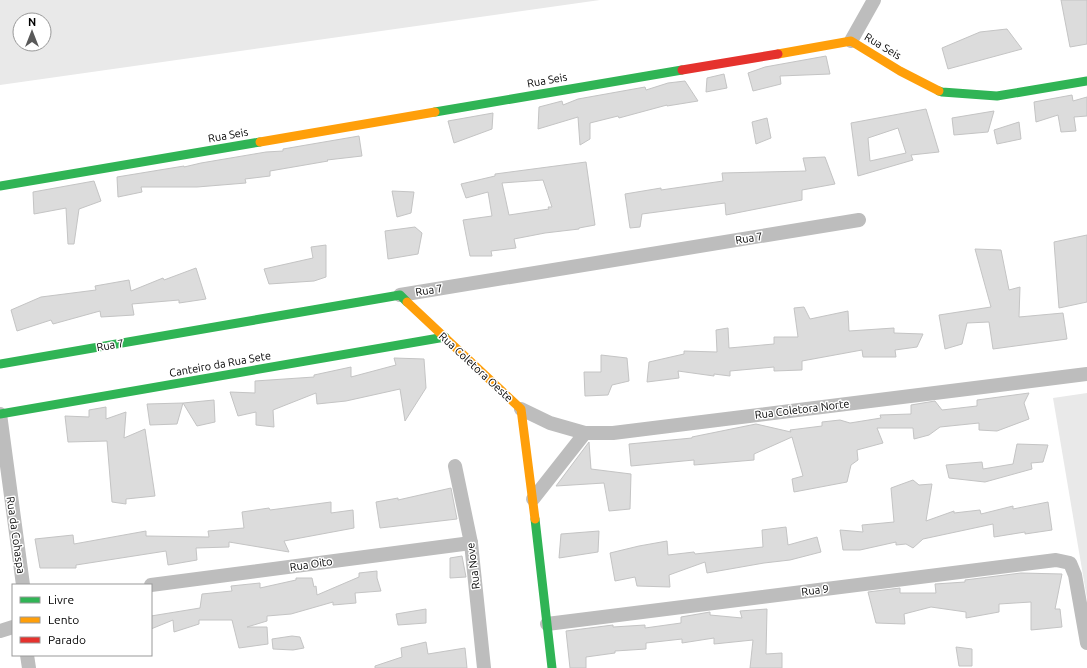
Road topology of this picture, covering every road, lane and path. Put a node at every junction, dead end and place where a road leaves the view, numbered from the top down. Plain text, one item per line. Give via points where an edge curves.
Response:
1 (874, 0) edge
2 (851, 41) junction
3 (1087, 81) edge
4 (0, 186) edge
5 (859, 220) dead end
6 (400, 295) junction
7 (444, 337) junction
8 (0, 364) edge
9 (1087, 374) edge
10 (521, 409) junction
11 (0, 414) edge
12 (585, 433) junction
13 (455, 466) dead end
14 (533, 499) junction
15 (471, 543) junction
16 (23, 584) edge
17 (152, 585) edge
18 (547, 624) junction
19 (12, 627) edge
20 (0, 631) edge
21 (1087, 643) edge
22 (27, 656) edge
23 (29, 668) edge
24 (484, 668) edge
25 (552, 668) edge

1 - 2 street
2 - 3 street, Rua Seis via 900,71 942,92 997,96
2 - 4 street, Rua Seis
5 - 6 street, Rua 7
6 - 7 street, Rua Coletora Oeste
6 - 8 street, Rua 7
7 - 10 street, Rua Coletora Oeste
7 - 11 street, Canteiro da Rua Sete
9 - 12 street, Rua Coletora Norte via 613,433
10 - 12 street, Rua Coletora Norte via 550,423
10 - 14 street, Rua Coletora Oeste
11 - 16 street, Rua da Cohaspa
12 - 14 street
13 - 15 street, Rua Nove
14 - 18 street, Rua Coletora Oeste
15 - 17 street, Rua Oito
15 - 24 street, Rua Nove
18 - 21 street, Rua 9 via 1056,560 1070,563 1075,575
18 - 25 street, Rua Coletora Oeste
19 - 20 street
22 - 23 street

